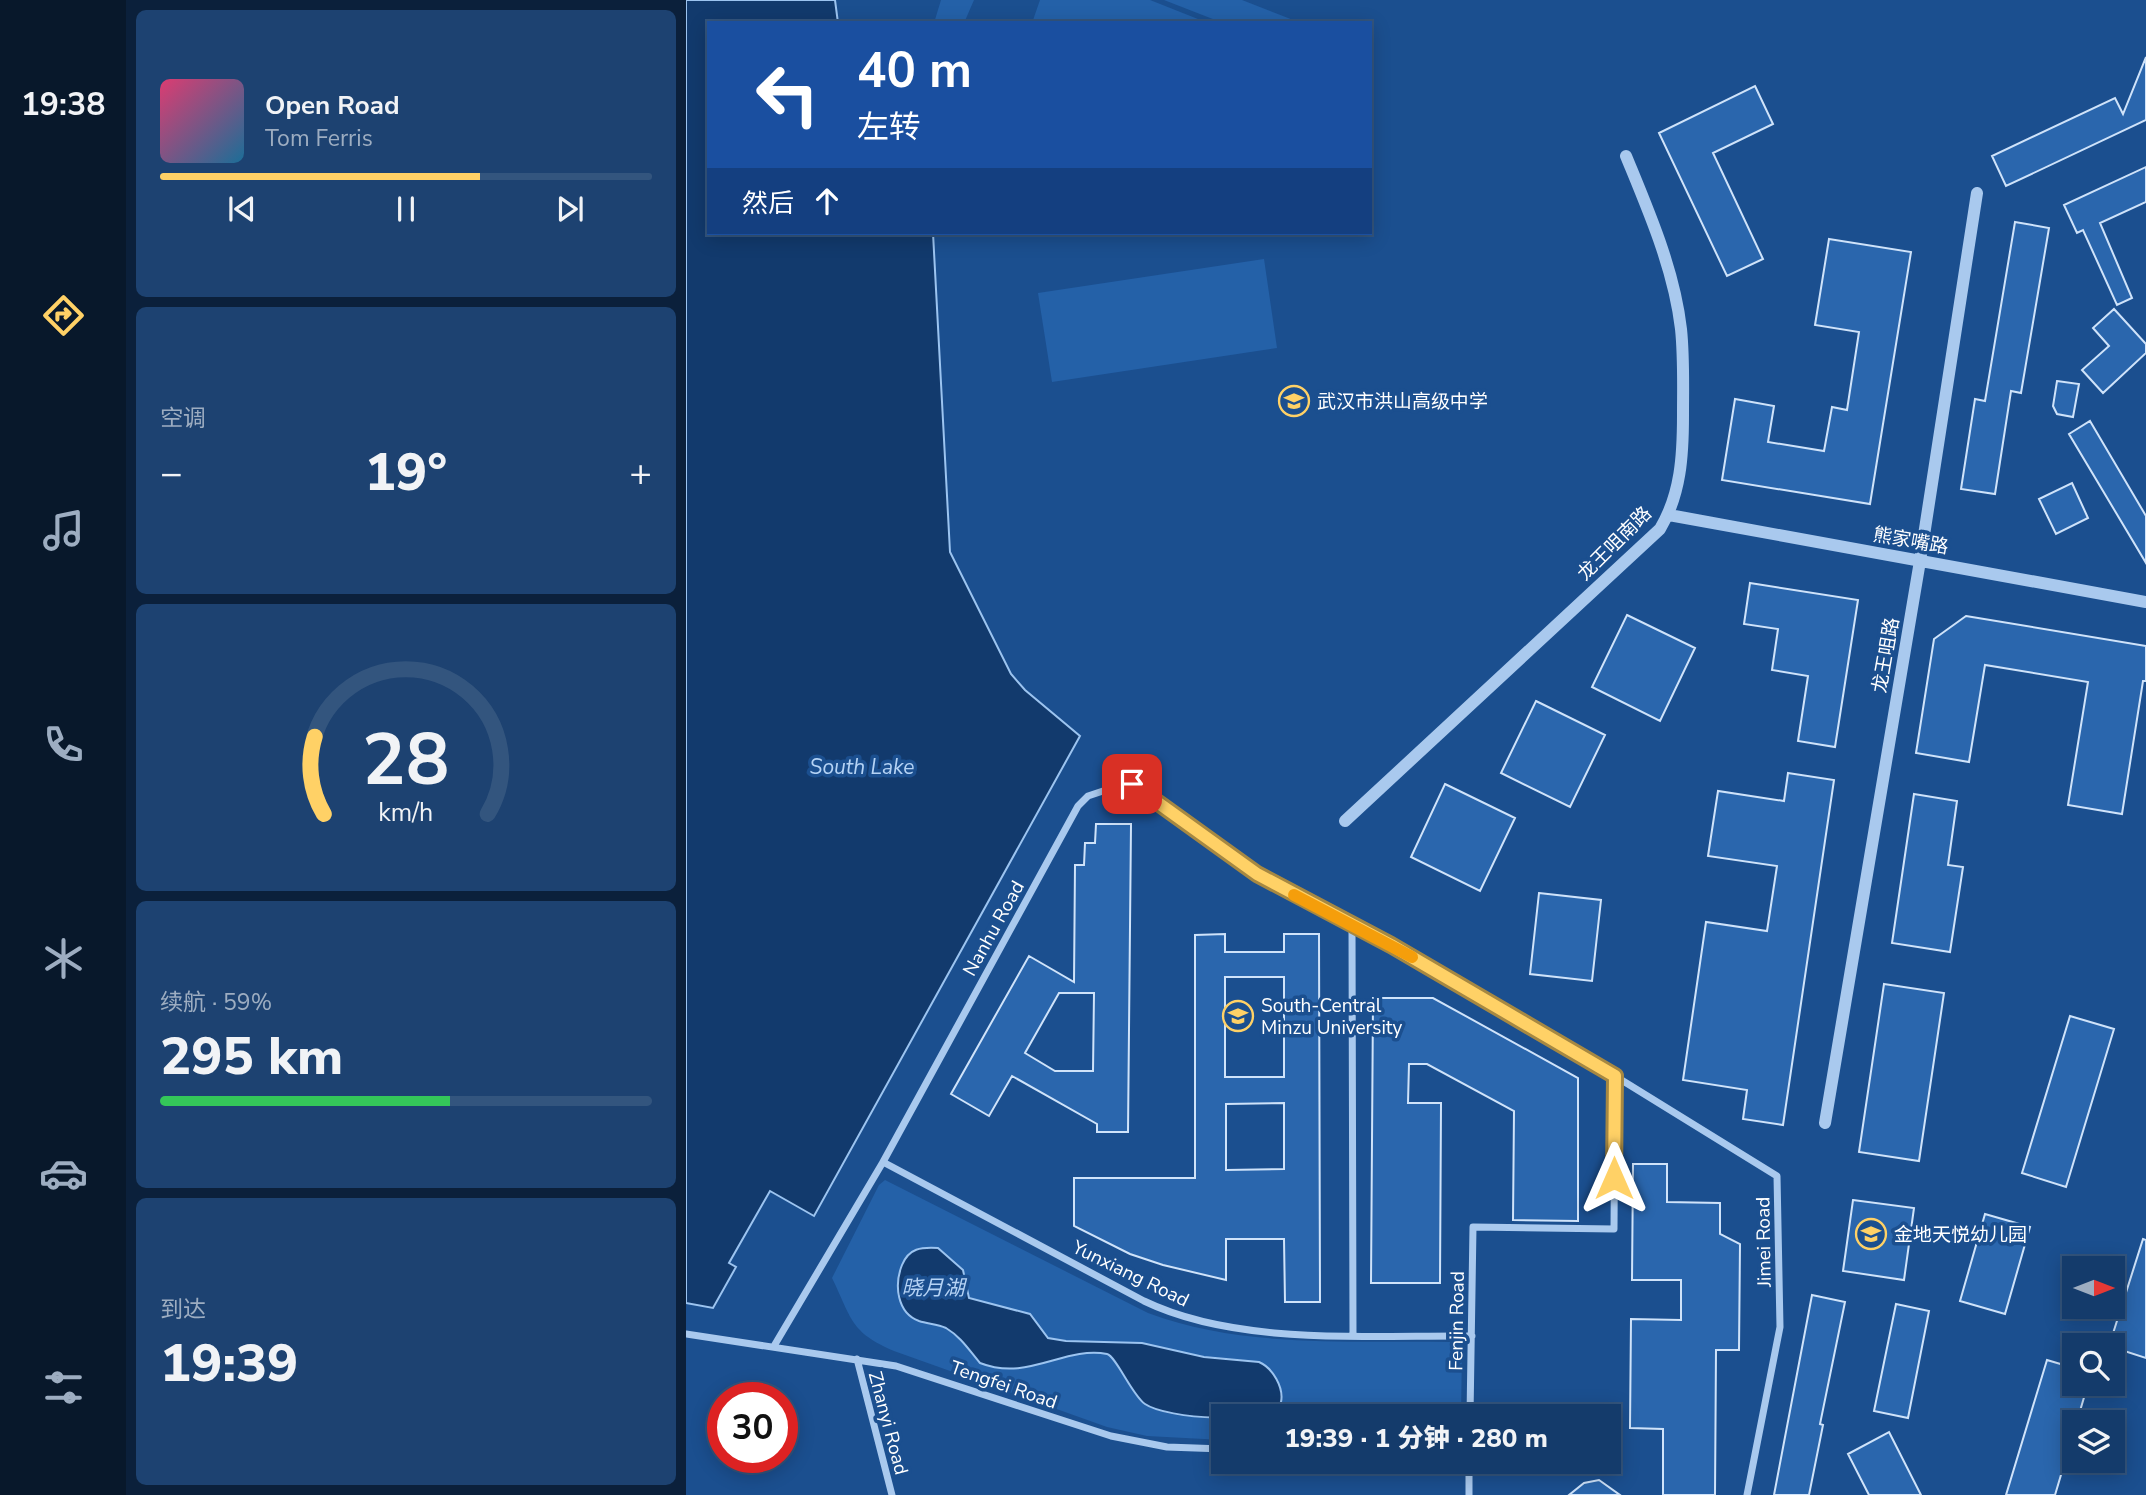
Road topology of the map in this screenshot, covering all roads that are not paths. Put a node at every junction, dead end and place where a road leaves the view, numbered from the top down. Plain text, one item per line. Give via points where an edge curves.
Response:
1 (1626, 156) dead end
2 (1977, 193) dead end
3 (1669, 515) junction
4 (1920, 561) junction
5 (2146, 602) edge
6 (1345, 821) dead end
7 (1352, 925) junction
8 (1615, 1076) junction
9 (1825, 1122) dead end
10 (883, 1162) junction
11 (686, 1334) edge
12 (1353, 1335) junction
13 (1472, 1336) junction
14 (774, 1346) junction
15 (856, 1359) junction
16 (1470, 1404) edge
17 (1211, 1448) edge
18 (1469, 1474) edge
19 (892, 1495) edge
20 (1469, 1495) edge
21 (1747, 1495) edge

1 - 3 street, 龙王咀南路 via 1663,252 1681,329 1683,451
2 - 4 street, 龙王咀路
3 - 4 street, 熊家嘴路
3 - 6 street, 龙王咀南路 via 1661,529
4 - 5 street, 熊家嘴路
4 - 9 street, 龙王咀路
7 - 8 street, Nanhu Road
7 - 10 street, Nanhu Road via 1257,874 1136,786 1121,783 1088,796 1078,806
7 - 12 street
8 - 13 street, Fenjin Road via 1614,1229 1473,1227
8 - 21 street, Jimei Road via 1777,1176 1780,1326
10 - 12 street, Yunxiang Road via 1171,1313 1234,1328
10 - 14 street, Nanhu Road
11 - 14 street, Tengfei Road
12 - 13 street, Yunxiang Road
13 - 16 street, Fenjin Road
14 - 15 street, Tengfei Road
15 - 17 street, Tengfei Road via 918,1371 1111,1436 1167,1447
15 - 19 street, Zhanyi Road
18 - 20 street

